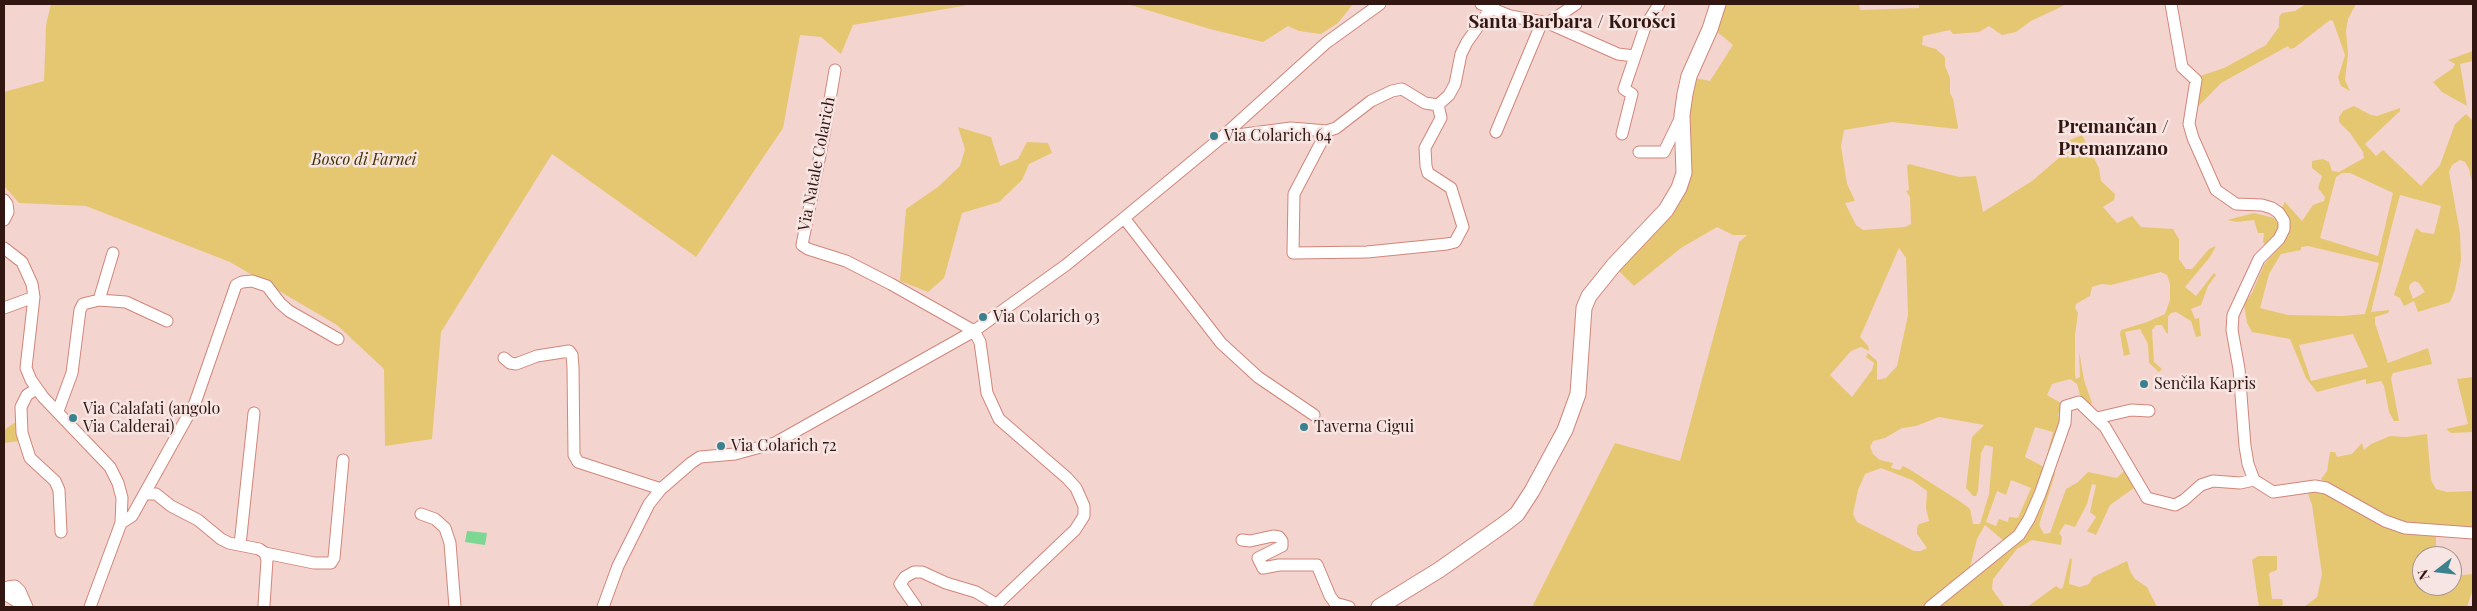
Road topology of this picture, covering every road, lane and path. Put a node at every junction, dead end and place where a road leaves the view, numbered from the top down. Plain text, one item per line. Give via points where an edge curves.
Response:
1 (1380, 4) edge
2 (1576, 4) edge
3 (1659, 4) edge
4 (1718, 4) edge
5 (2171, 4) edge
6 (1489, 6) edge
7 (1545, 23) junction
8 (1634, 56) junction
9 (835, 70) dead end
10 (1438, 105) junction
11 (1682, 115) junction
12 (1327, 131) junction
13 (1496, 132) dead end
14 (1622, 134) dead end
15 (1222, 136) junction
16 (1639, 152) dead end
17 (4, 200) edge
18 (1124, 218) junction
19 (4, 220) edge
20 (4, 248) edge
21 (113, 253) dead end
22 (34, 297) junction
23 (99, 300) junction
24 (4, 308) edge
25 (167, 320) dead end
26 (974, 331) junction
27 (338, 340) dead end
28 (504, 358) dead end
29 (36, 389) junction
30 (58, 411) junction
31 (2149, 411) dead end
32 (254, 413) dead end
33 (1314, 415) dead end
34 (2097, 418) junction
35 (343, 460) dead end
36 (2254, 480) junction
37 (661, 489) junction
38 (146, 494) junction
39 (421, 514) dead end
40 (121, 523) junction
41 (61, 532) dead end
42 (2473, 533) edge
43 (1242, 540) dead end
44 (240, 545) junction
45 (265, 553) junction
46 (264, 605) dead end
47 (995, 606) edge
48 (90, 607) edge
49 (454, 607) edge
50 (603, 607) edge
51 (916, 607) edge
52 (1349, 607) edge
53 (1379, 607) edge
54 (1930, 607) edge

1 - 15 street via 1326,43
2 - 7 street
3 - 8 street via 1645,27
4 - 11 street via 1710,29 1684,80
5 - 36 street via 2182,67 2196,80 2189,124 2216,190 2236,204 2272,208 2284,221 2279,239 2259,259 2233,315 2245,446
6 - 7 street via 1510,16
6 - 10 street via 1461,54 1449,95
7 - 8 street via 1618,54
7 - 13 street
8 - 14 street via 1624,89 1632,94
9 - 26 street, Via Natale Colarich via 802,245 846,261
10 - 12 street via 1425,103 1402,89 1392,91
10 - 12 street via 1441,118 1424,148 1428,174 1451,188 1463,227 1455,242 1367,252 1293,253 1294,194
11 - 16 street via 1664,152
11 - 53 street via 1684,173 1679,188 1666,210 1589,296 1584,308 1580,379 1574,407 1524,504 1472,548
12 - 15 street via 1291,128
15 - 18 street
17 - 19 street via 8,204 8,212
18 - 26 street via 1066,265
18 - 33 street via 1226,349 1258,377
20 - 22 street via 25,268
21 - 23 street
22 - 24 street
22 - 29 street via 26,368
23 - 25 street via 126,302
23 - 30 street via 88,301 80,310 72,373
26 - 37 street via 775,443 735,454 700,457
26 - 47 street via 980,342 987,392 999,419 1067,478 1076,488 1084,506 1084,516 1075,530
27 - 38 street via 289,311 267,286 252,281 236,285 195,403 156,470
28 - 37 street via 516,364 568,350 573,361 574,455 578,462
29 - 30 street
29 - 41 street via 21,406 22,433 30,458 55,481 59,490
30 - 40 street via 110,467 122,498
31 - 34 street via 2131,410
32 - 44 street
34 - 36 street via 2120,450 2147,498 2175,505 2201,484
34 - 54 street via 2079,402 2066,406 2065,423 2040,494 2019,535
35 - 45 street via 331,563 314,563
36 - 42 street via 2273,492 2315,486 2326,488 2405,528
37 - 50 street via 649,504 618,566
38 - 40 street via 132,516
38 - 44 street via 156,494 198,520 221,539
39 - 49 street via 445,528 450,543
40 - 48 street
43 - 52 street via 1279,537 1282,546 1258,558 1263,568 1279,564 1317,565 1335,603
44 - 45 street via 259,548
45 - 46 street
47 - 51 street via 976,592 914,572 900,584

